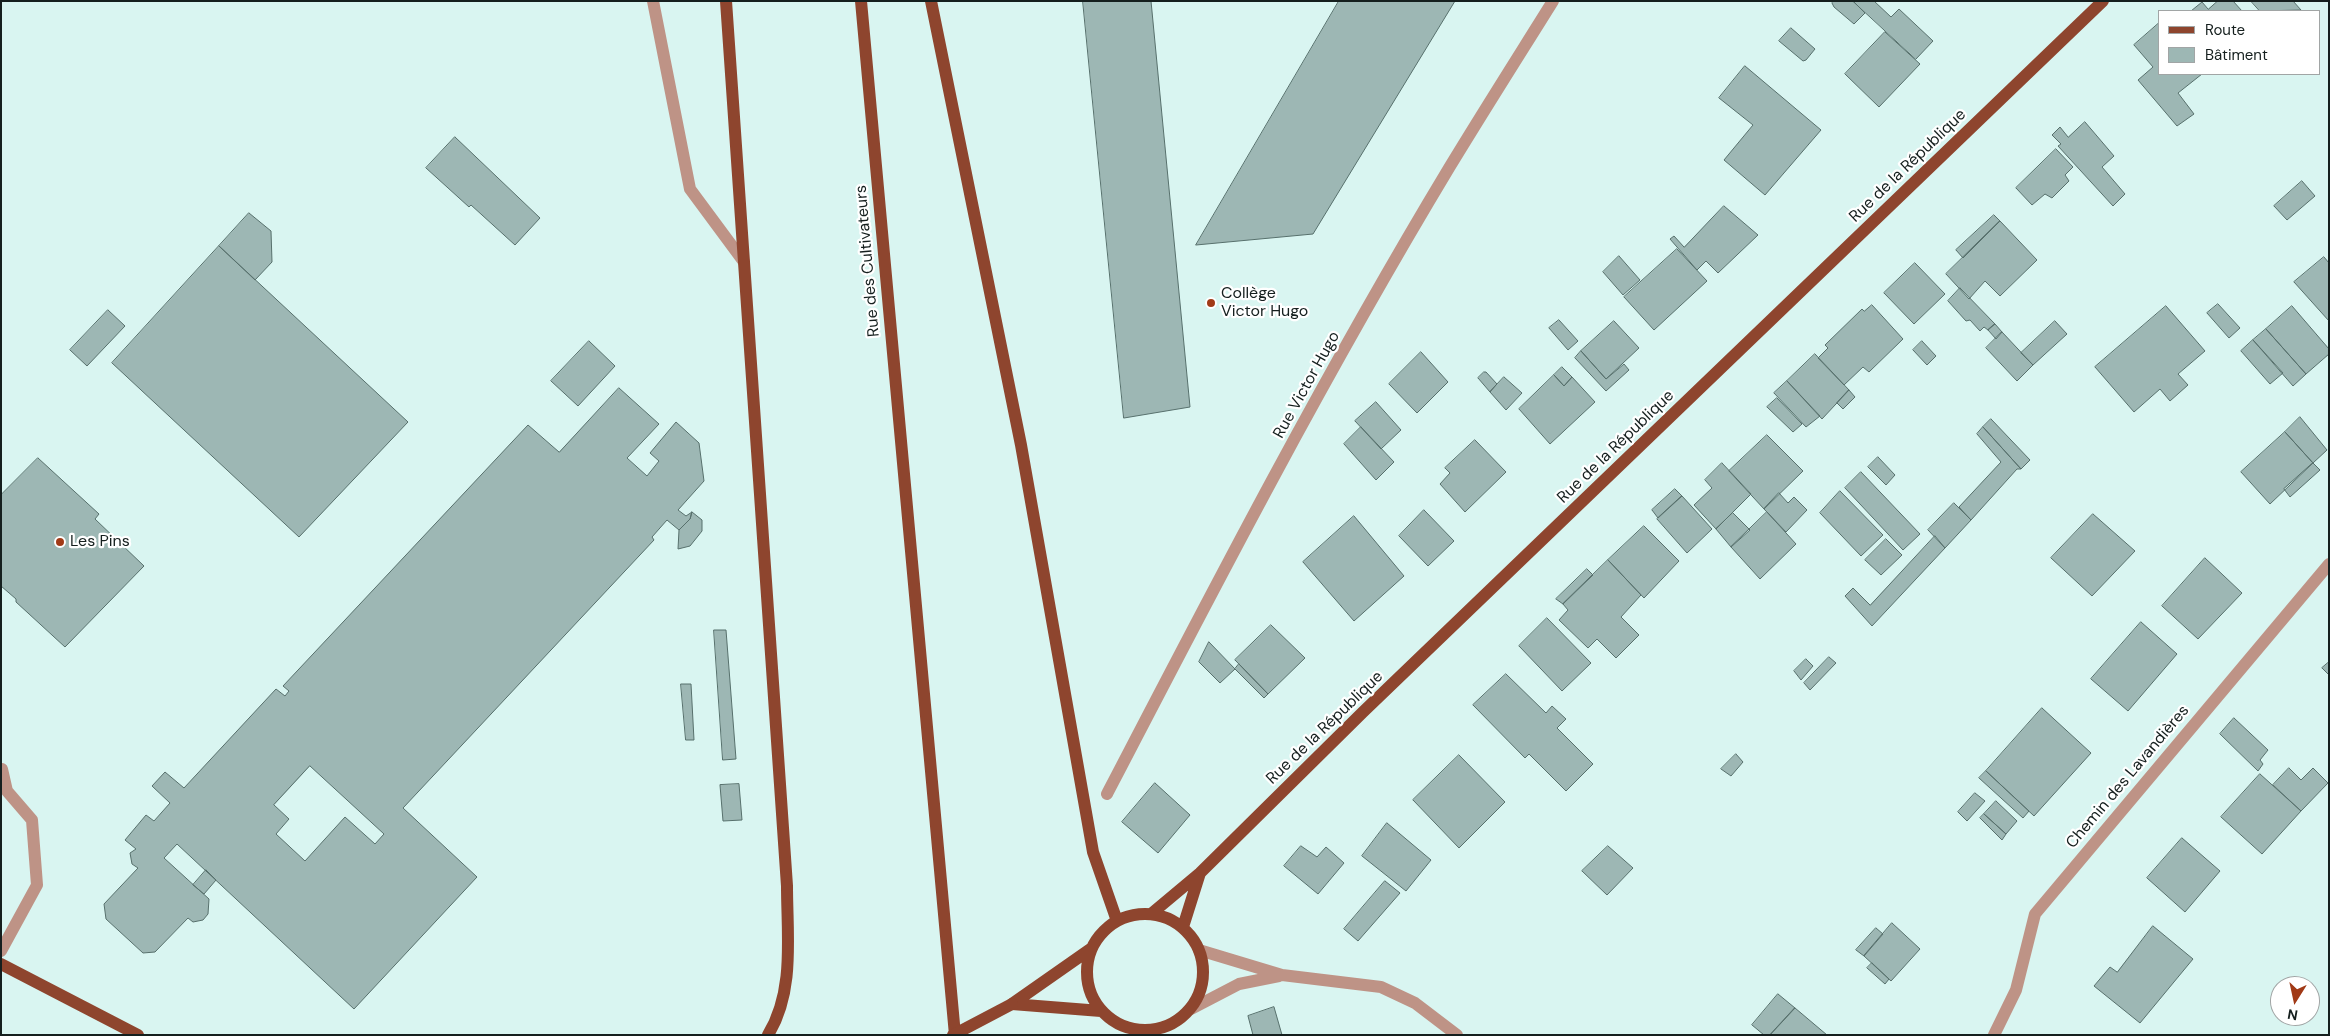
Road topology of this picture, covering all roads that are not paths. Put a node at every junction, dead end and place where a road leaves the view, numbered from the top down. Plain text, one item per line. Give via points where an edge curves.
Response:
1 (653, 1) edge
2 (726, 1) edge
3 (861, 1) edge
4 (931, 1) edge
5 (1553, 1) edge
6 (2103, 1) edge
7 (744, 262) junction
8 (2329, 564) edge
9 (2, 769) edge
10 (1106, 794) dead end
11 (1200, 873) junction
12 (1151, 914) junction
13 (1117, 921) junction
14 (1182, 927) junction
15 (1092, 948) junction
16 (1199, 950) junction
17 (1, 951) edge
18 (1, 964) edge
19 (1282, 975) junction
20 (1012, 1004) junction
21 (1191, 1009) junction
22 (1101, 1011) junction
23 (1171, 1025) junction
24 (138, 1035) edge
25 (768, 1035) edge
26 (954, 1035) edge
27 (1158, 1035) edge
28 (1457, 1035) edge
29 (1994, 1035) edge

1 - 7 street via 690,189
2 - 7 main road
3 - 26 main road, Rue des Cultivateurs
4 - 13 main road via 1021,445 1091,845
5 - 10 street, Rue Victor Hugo via 1448,170 1322,390
6 - 11 main road, Rue de la République via 1363,712
7 - 25 main road via 787,886 784,998
8 - 29 street, Chemin des Lavandières via 2035,914 2016,990
9 - 17 street via 7,791 32,820 37,885
11 - 12 main road, Rue de la République
11 - 14 main road
12 - 13 main road via 1133,915
12 - 14 main road via 1168,918
13 - 15 main road via 1102,933
14 - 16 main road
15 - 20 main road
15 - 22 main road via 1086,974 1093,999
16 - 19 street
16 - 21 main road via 1204,965 1203,980
18 - 24 main road
19 - 21 street via 1239,984
19 - 28 street via 1381,987 1415,1002
20 - 22 main road
20 - 26 main road, bridge
21 - 23 main road
22 - 23 main road via 1116,1023 1133,1030 1153,1030
23 - 27 main road

